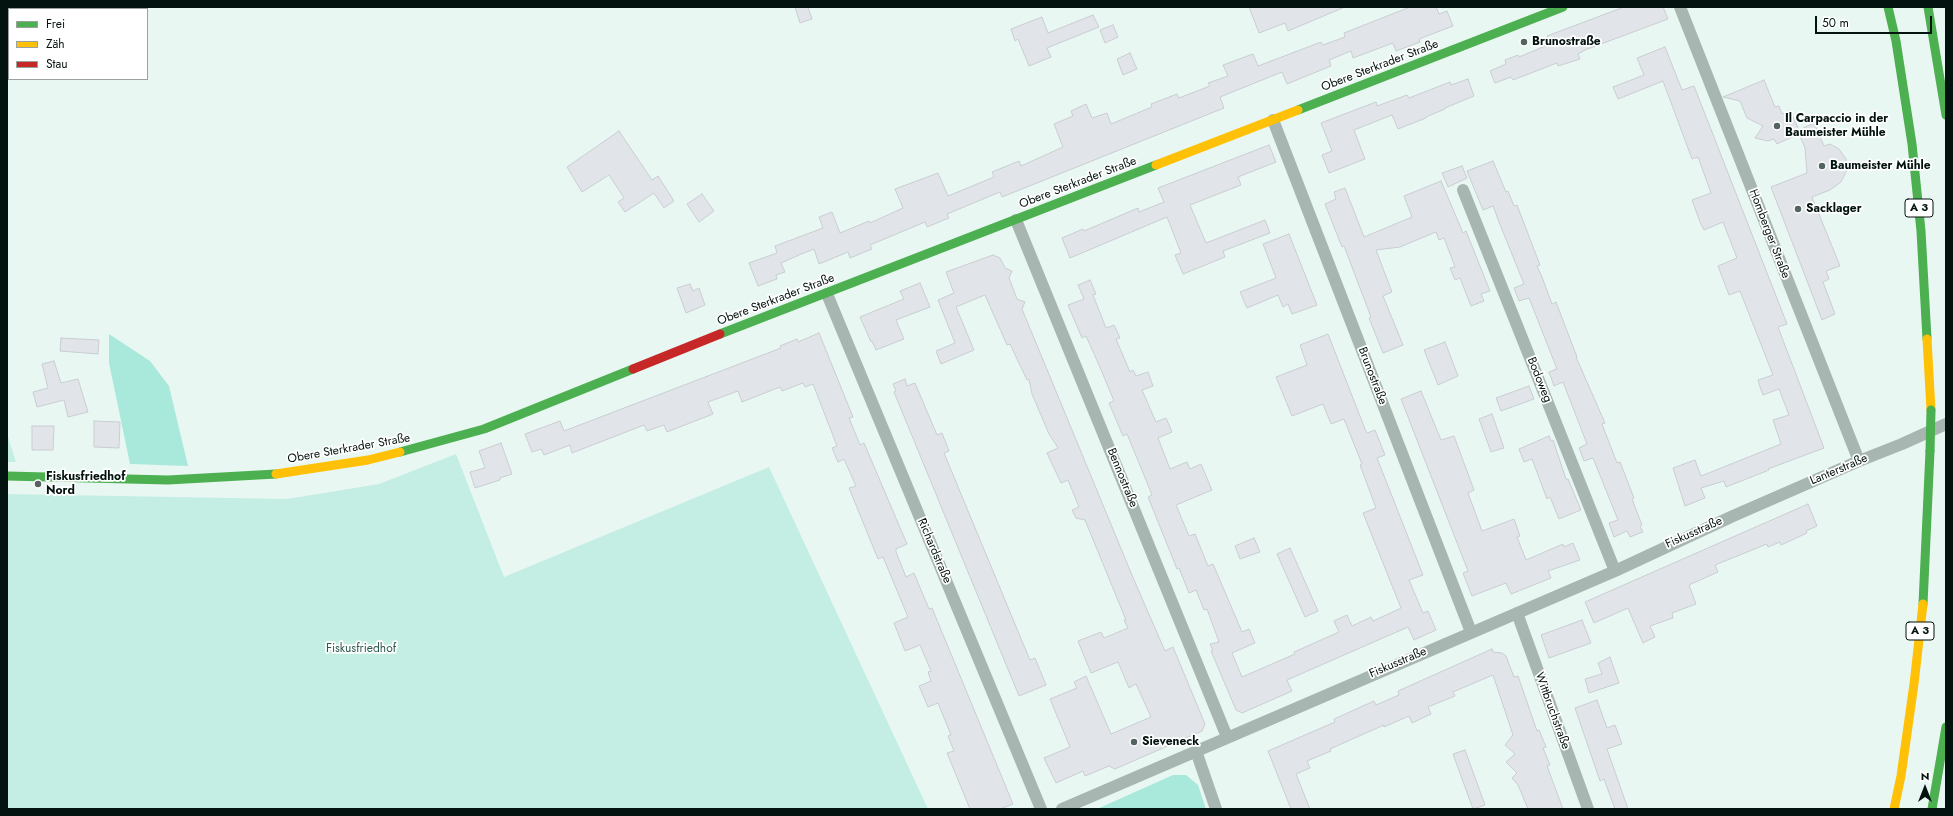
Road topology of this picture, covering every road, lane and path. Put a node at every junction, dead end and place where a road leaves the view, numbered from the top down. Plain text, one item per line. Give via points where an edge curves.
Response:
1 (1563, 7) edge
2 (1680, 7) edge
3 (1888, 7) edge
4 (1928, 7) edge
5 (1946, 115) edge
6 (1273, 120) junction
7 (1463, 190) dead end
8 (1016, 220) junction
9 (827, 294) junction
10 (1946, 424) edge
11 (1859, 461) junction
12 (7, 476) edge
13 (1733, 516) joint
14 (1615, 571) junction
15 (1517, 612) junction
16 (1471, 632) junction
17 (1946, 727) edge
18 (1227, 737) junction
19 (1196, 751) junction
20 (1041, 809) edge
21 (1062, 809) edge
22 (1216, 809) edge
23 (1588, 809) edge
24 (1894, 809) edge
25 (1932, 809) edge

1 - 6 main road, Obere Sterkrader Straße
2 - 11 street, Homberger Straße
3 - 24 main road, A 3, bridge via 1896,41 1912,144 1920,223 1931,410 1925,582 1914,684
4 - 5 main road
6 - 8 main road, Obere Sterkrader Straße
6 - 16 street, Brunostraße
7 - 14 street, Bodoweg
8 - 9 main road, Obere Sterkrader Straße
8 - 18 street, Bennostraße
9 - 12 main road, Obere Sterkrader Straße via 702,341 484,429 368,460 265,476 168,480
9 - 20 street, Richardstraße
10 - 11 street, Lanterstraße
11 - 13 street, Lanterstraße
13 - 14 street, Fiskusstraße
14 - 15 street, Fiskusstraße
15 - 16 street, Fiskusstraße
15 - 23 street, Wittbruchstraße
16 - 18 street, Fiskusstraße
17 - 25 main road
18 - 19 street, Fiskusstraße
19 - 21 street, Fiskusstraße
19 - 22 street

